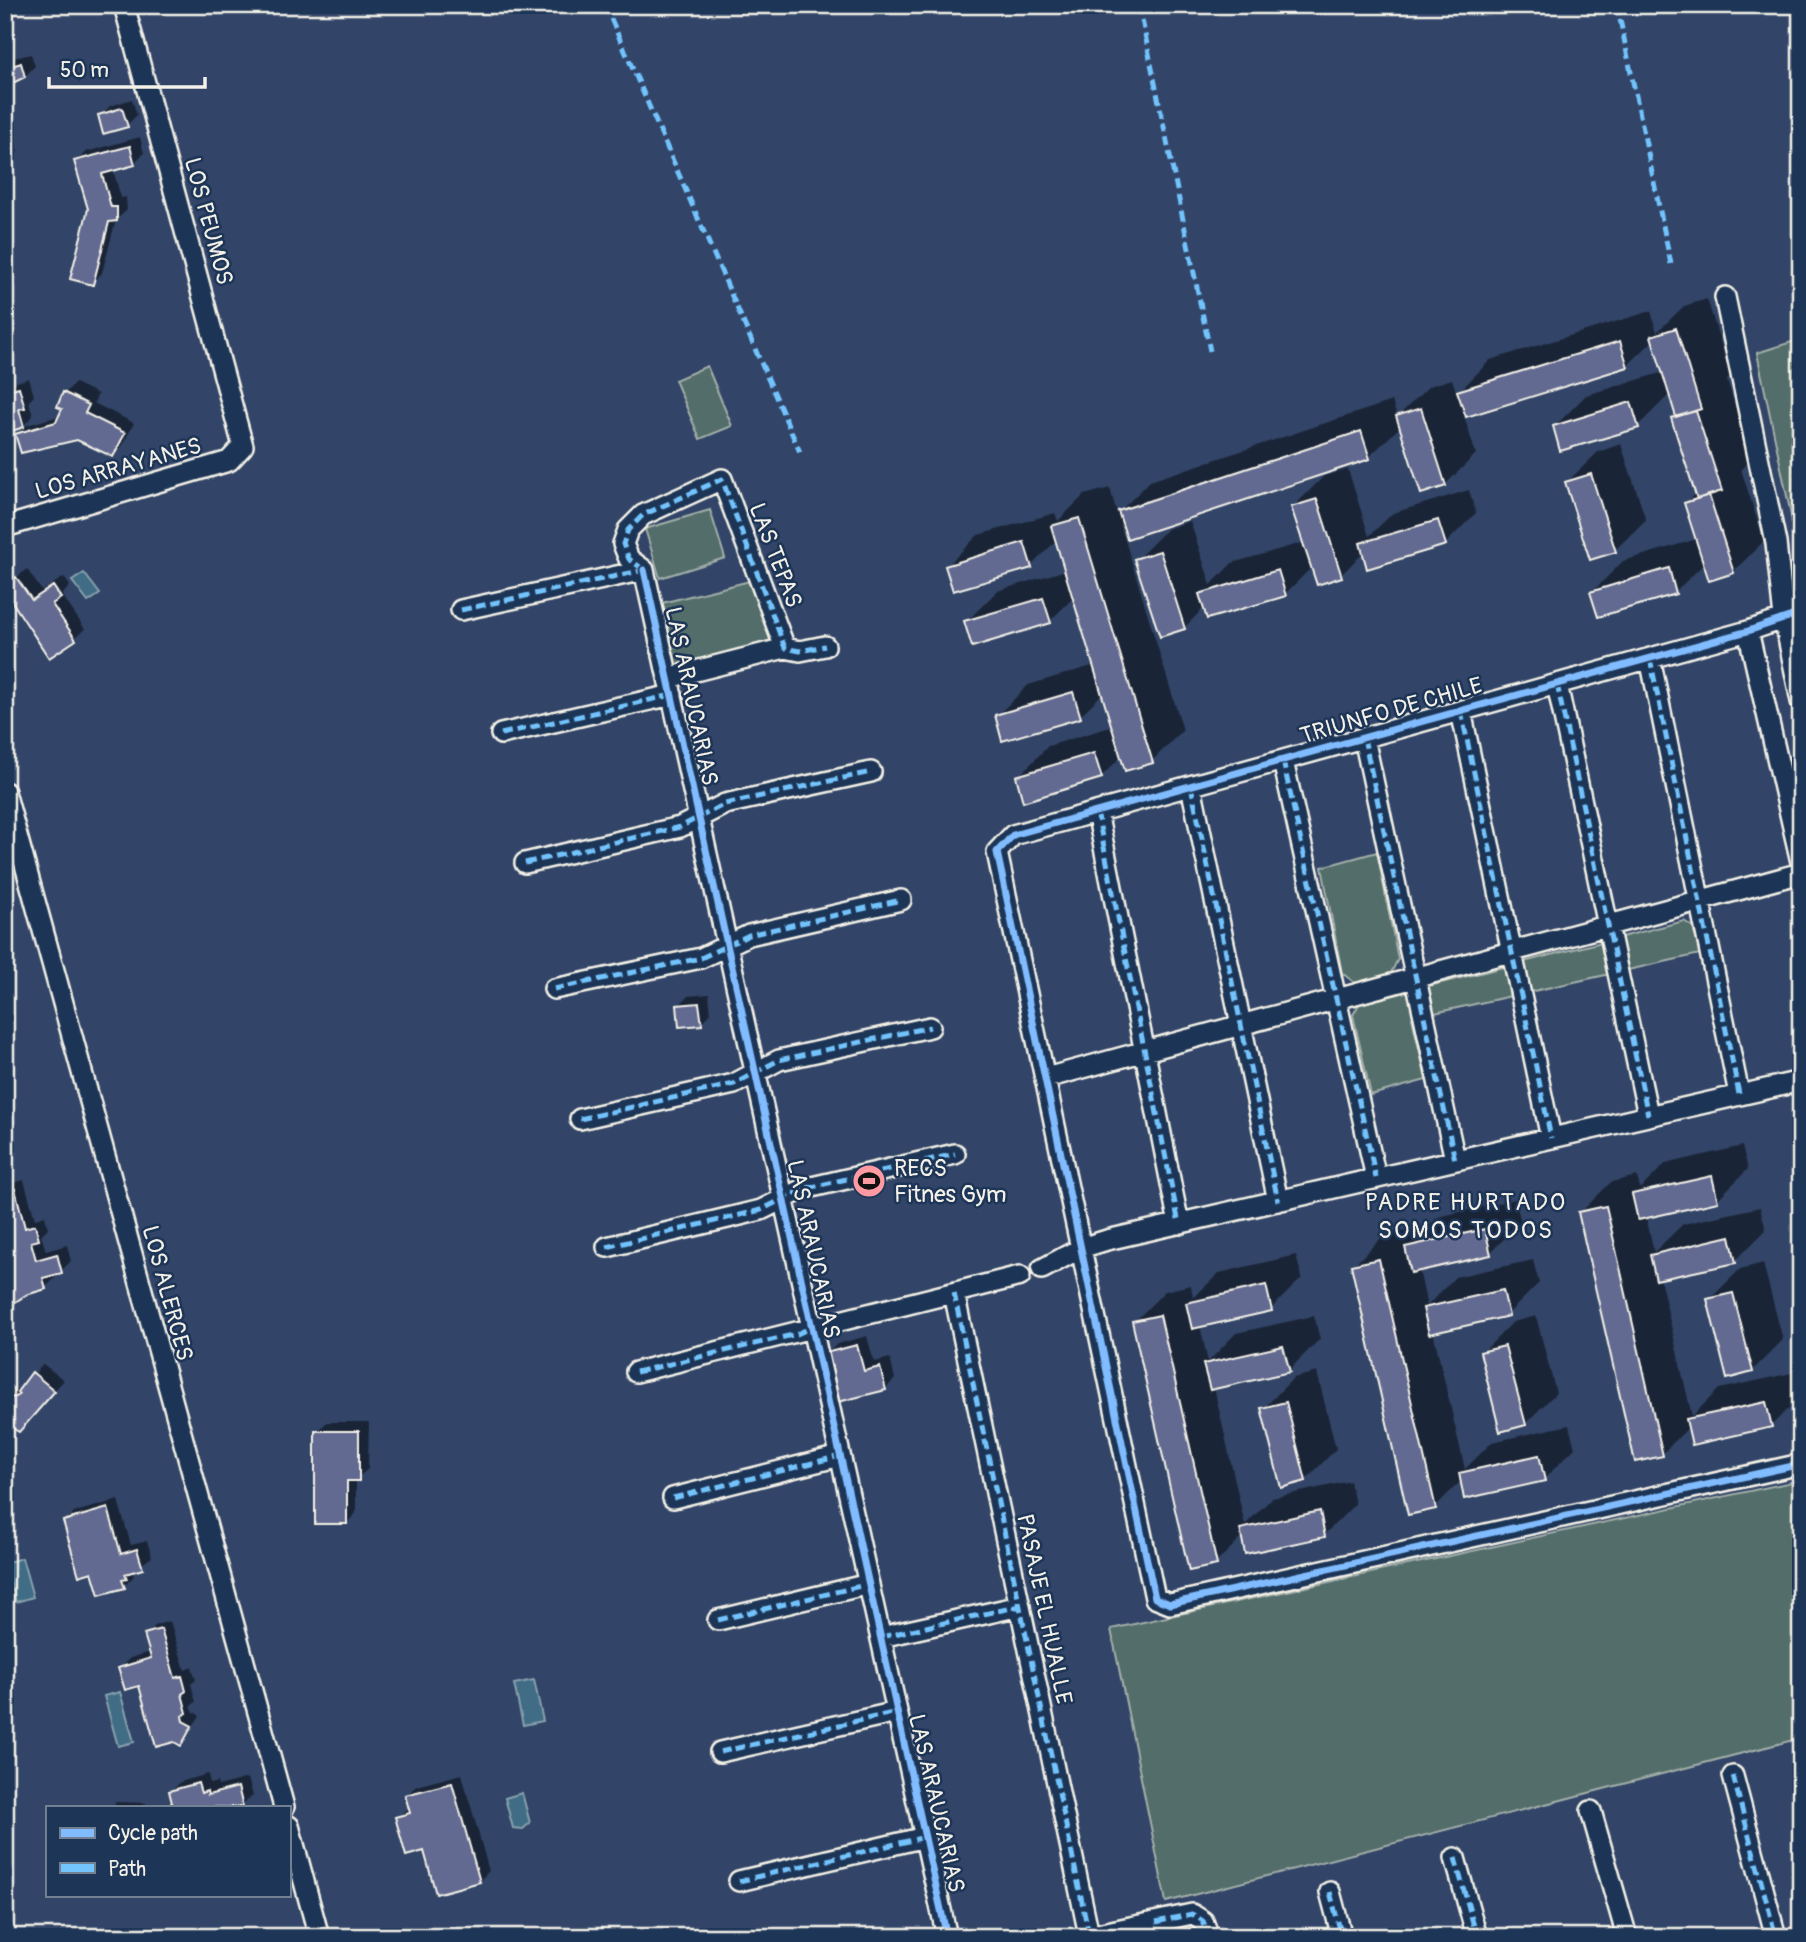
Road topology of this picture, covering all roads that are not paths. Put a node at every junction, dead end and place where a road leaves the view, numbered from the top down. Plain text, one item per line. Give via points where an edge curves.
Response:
1 (124, 5) edge
2 (1725, 297) dead end
3 (241, 451) joint
4 (5, 527) edge
5 (644, 570) junction
6 (461, 610) dead end
7 (1792, 615) edge
8 (1748, 631) junction
9 (825, 646) dead end
10 (785, 648) junction
11 (1650, 658) junction
12 (1557, 684) junction
13 (670, 687) junction
14 (1801, 701) edge
15 (1461, 711) junction
16 (501, 734) dead end
17 (1364, 738) junction
18 (1283, 761) junction
19 (872, 772) dead end
20 (1191, 786) junction
21 (5, 792) edge
22 (1097, 812) junction
23 (699, 817) junction
24 (1801, 862) edge
25 (525, 863) dead end
26 (1801, 873) edge
27 (901, 900) dead end
28 (1699, 901) junction
29 (1608, 926) junction
30 (727, 946) junction
31 (1512, 952) junction
32 (1416, 978) junction
33 (555, 989) dead end
34 (1336, 1000) junction
35 (1241, 1025) junction
36 (930, 1027) dead end
37 (1145, 1051) junction
38 (755, 1073) junction
39 (1046, 1078) junction
40 (1801, 1081) edge
41 (1739, 1094) junction
42 (1648, 1115) junction
43 (580, 1119) dead end
44 (1551, 1138) junction
45 (955, 1154) dead end
46 (1455, 1160) junction
47 (1376, 1178) junction
48 (783, 1199) junction
49 (1278, 1201) junction
50 (1179, 1224) junction
51 (607, 1247) dead end
52 (1081, 1248) junction
53 (1042, 1269) dead end
54 (1020, 1276) dead end
55 (954, 1293) junction
56 (812, 1327) junction
57 (636, 1372) dead end
58 (840, 1456) junction
59 (1801, 1464) edge
60 (673, 1498) dead end
61 (869, 1584) junction
62 (1020, 1606) junction
63 (718, 1620) dead end
64 (881, 1637) junction
65 (897, 1712) junction
66 (720, 1752) dead end
67 (1733, 1776) dead end
68 (284, 1806) edge
69 (1591, 1811) dead end
70 (290, 1830) edge
71 (925, 1837) junction
72 (1455, 1858) dead end
73 (740, 1881) dead end
74 (1330, 1892) dead end
75 (1086, 1936) edge
76 (319, 1937) edge
77 (947, 1937) edge
78 (1209, 1937) edge
79 (1342, 1937) edge
80 (1477, 1937) edge
81 (1627, 1937) edge
82 (1776, 1937) edge

1 - 3 street, LOS PEUMOS via 242,438
2 - 7 street
3 - 4 street, LOS ARRAYANES via 229,461
5 - 6 street
5 - 10 street, LAS TEPAS via 629,559 623,544 635,521 722,479
5 - 13 street, LAS ARAUCARIAS
7 - 8 street, TRIUNFO DE CHILE
7 - 14 street
8 - 11 street, TRIUNFO DE CHILE
8 - 24 street
9 - 10 street via 800,651
10 - 13 street
11 - 12 street, TRIUNFO DE CHILE
11 - 28 street
12 - 15 street, TRIUNFO DE CHILE
12 - 29 street
13 - 16 street
13 - 23 street, LAS ARAUCARIAS
15 - 17 street, TRIUNFO DE CHILE
15 - 31 street
17 - 18 street, TRIUNFO DE CHILE
17 - 32 street
18 - 20 street, TRIUNFO DE CHILE
18 - 34 street
19 - 23 street via 725,804
20 - 22 street, TRIUNFO DE CHILE
20 - 35 street
21 - 68 street, LOS ALERCES
22 - 37 street
22 - 39 street, TRIUNFO DE CHILE via 1013,835 998,852
23 - 25 street via 680,827
23 - 30 street, LAS ARAUCARIAS
26 - 28 street
27 - 30 street via 749,935
28 - 29 street
28 - 41 street
29 - 31 street
29 - 42 street
30 - 33 street via 701,958
30 - 38 street, LAS ARAUCARIAS
31 - 32 street
31 - 44 street
32 - 34 street
32 - 46 street
34 - 35 street
34 - 47 street
35 - 37 street
35 - 49 street
36 - 38 street via 779,1060
37 - 39 street
37 - 50 street
38 - 43 street via 734,1084
38 - 48 street, LAS ARAUCARIAS
39 - 52 street
40 - 41 street
41 - 42 street
42 - 44 street
44 - 46 street
45 - 48 street via 803,1189
46 - 47 street
47 - 49 street
48 - 51 street via 761,1210
48 - 56 street, LAS ARAUCARIAS
49 - 50 street
50 - 52 street
52 - 53 street
52 - 59 street via 1155,1598 1170,1604
54 - 55 street
55 - 56 street
55 - 62 street, PASAJE EL HUALLE
56 - 57 street
56 - 58 street, LAS ARAUCARIAS
58 - 60 street
58 - 61 street, LAS ARAUCARIAS
61 - 63 street
61 - 64 street, LAS ARAUCARIAS
62 - 64 street
62 - 75 street, PASAJE EL HUALLE
64 - 65 street, LAS ARAUCARIAS
65 - 66 street
65 - 71 street, LAS ARAUCARIAS
67 - 82 street
69 - 81 street
70 - 76 street
71 - 73 street
71 - 77 street, LAS ARAUCARIAS
72 - 80 street
74 - 79 street
75 - 78 street via 1192,1914 1203,1921

